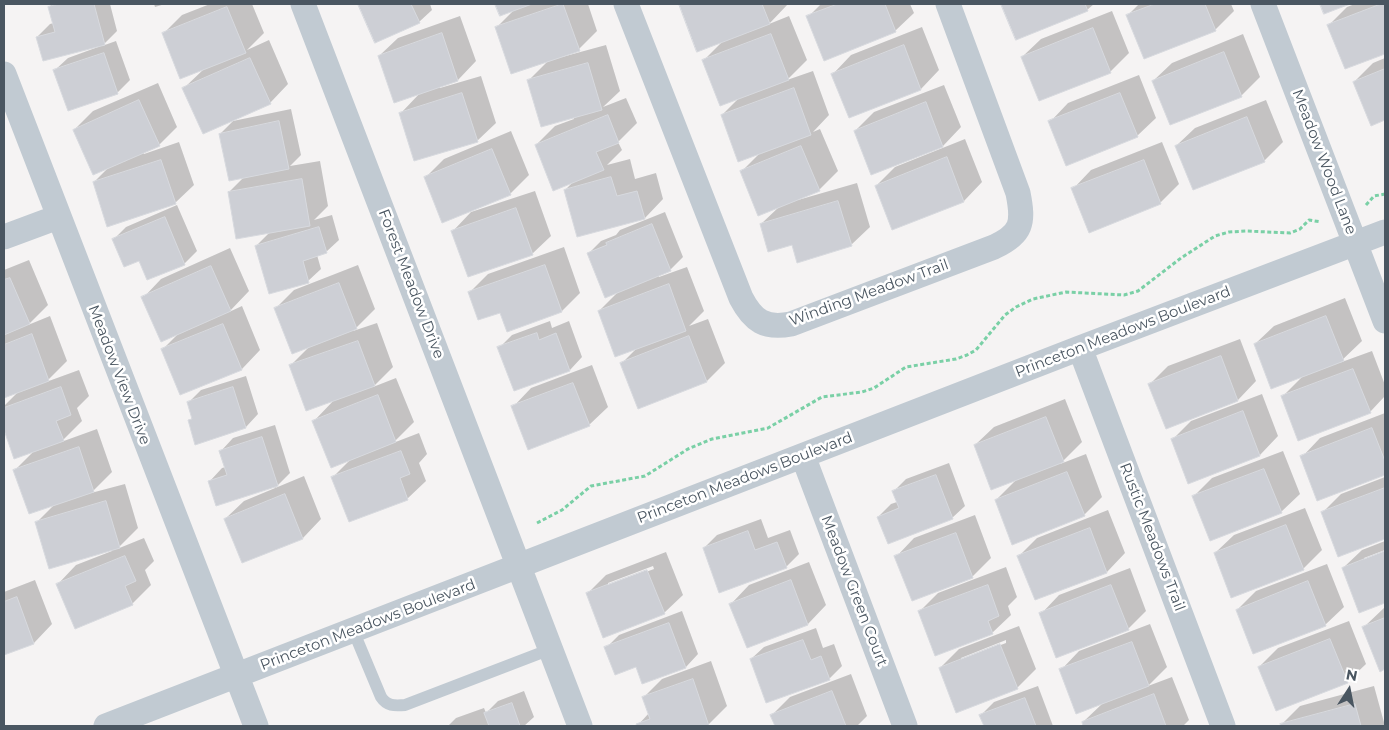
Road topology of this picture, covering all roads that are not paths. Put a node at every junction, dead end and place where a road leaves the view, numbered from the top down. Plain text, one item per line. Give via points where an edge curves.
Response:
1 (303, 4) edge
2 (626, 4) edge
3 (948, 4) edge
4 (1263, 4) edge
5 (4, 74) edge
6 (58, 217) junction
7 (1385, 232) edge
8 (4, 237) edge
9 (1355, 243) junction
10 (1385, 321) edge
11 (1080, 348) junction
12 (803, 456) junction
13 (519, 565) junction
14 (353, 630) junction
15 (551, 649) junction
16 (236, 676) junction
17 (106, 726) edge
18 (256, 726) edge
19 (580, 726) edge
20 (905, 726) edge
21 (1223, 726) edge

1 - 13 street, Forest Meadow Drive
2 - 3 street, Winding Meadow Trail via 741,298 754,318 767,325 779,326 994,247 1015,235 1019,228 1022,216 1018,193
4 - 9 street, Meadow Wood Lane
5 - 6 street, Meadow View Drive
6 - 8 street
6 - 16 street, Meadow View Drive
7 - 9 street, Princeton Meadows Boulevard
9 - 10 street, Meadow Wood Lane
9 - 11 street, Princeton Meadows Boulevard
11 - 12 street, Princeton Meadows Boulevard
11 - 21 street, Rustic Meadows Trail
12 - 13 street, Princeton Meadows Boulevard
12 - 20 street, Meadow Green Court
13 - 14 street, Princeton Meadows Boulevard
13 - 15 street, Forest Meadow Drive
14 - 15 lane via 381,697 397,706
14 - 16 street, Princeton Meadows Boulevard
15 - 19 street, Forest Meadow Drive
16 - 17 street, Princeton Meadows Boulevard
16 - 18 street, Meadow View Drive

